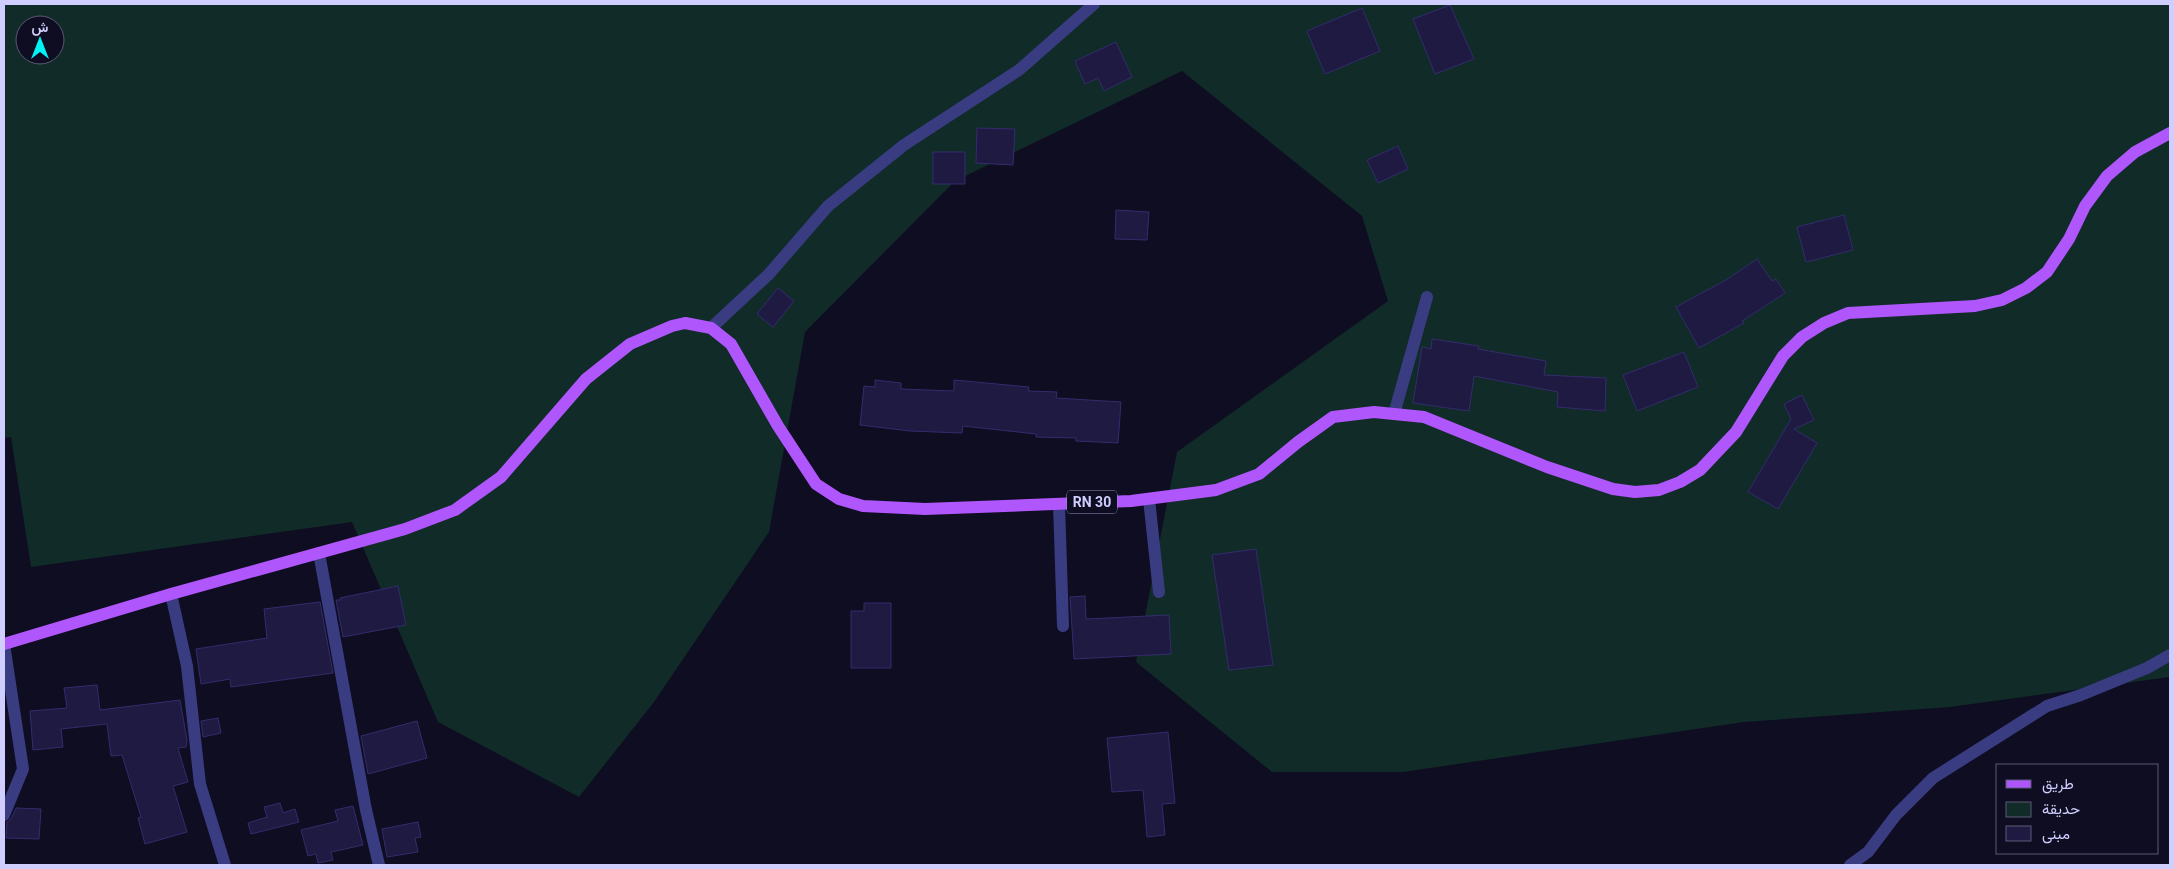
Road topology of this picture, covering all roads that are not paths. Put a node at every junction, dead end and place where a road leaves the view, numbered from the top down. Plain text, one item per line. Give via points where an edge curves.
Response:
1 (1094, 4) edge
2 (2170, 133) edge
3 (1428, 297) dead end
4 (711, 328) junction
5 (1394, 414) junction
6 (1148, 499) junction
7 (1059, 504) junction
8 (320, 554) junction
9 (1159, 592) dead end
10 (171, 594) junction
11 (1063, 626) dead end
12 (4, 644) edge
13 (2170, 655) edge
14 (4, 816) edge
15 (225, 865) edge
16 (379, 865) edge
17 (1850, 865) edge

1 - 4 street via 1019,70 904,145 828,206 769,274
2 - 5 main road, RN 30 via 2135,152 2107,176 2085,206 2069,239 2047,272 2026,288 2002,300 1975,306 1848,313 1824,323 1802,337 1784,356 1736,432 1700,470 1659,490 1612,489 1547,467 1424,417
3 - 5 street
4 - 7 main road, RN 30 via 731,344 816,484 839,500 863,506 925,509
4 - 8 main road, RN 30 via 685,323 630,344 586,379 502,477 455,510 406,529
5 - 6 main road, RN 30 via 1374,412 1333,417 1259,474 1216,490
6 - 7 main road, RN 30
6 - 9 street
7 - 11 street
8 - 10 main road, RN 30
8 - 16 street via 366,810
10 - 12 main road, RN 30
10 - 15 street via 187,666 200,784
12 - 14 street via 23,769
13 - 17 street via 2147,668 2047,706 1933,778 1896,815 1868,852

